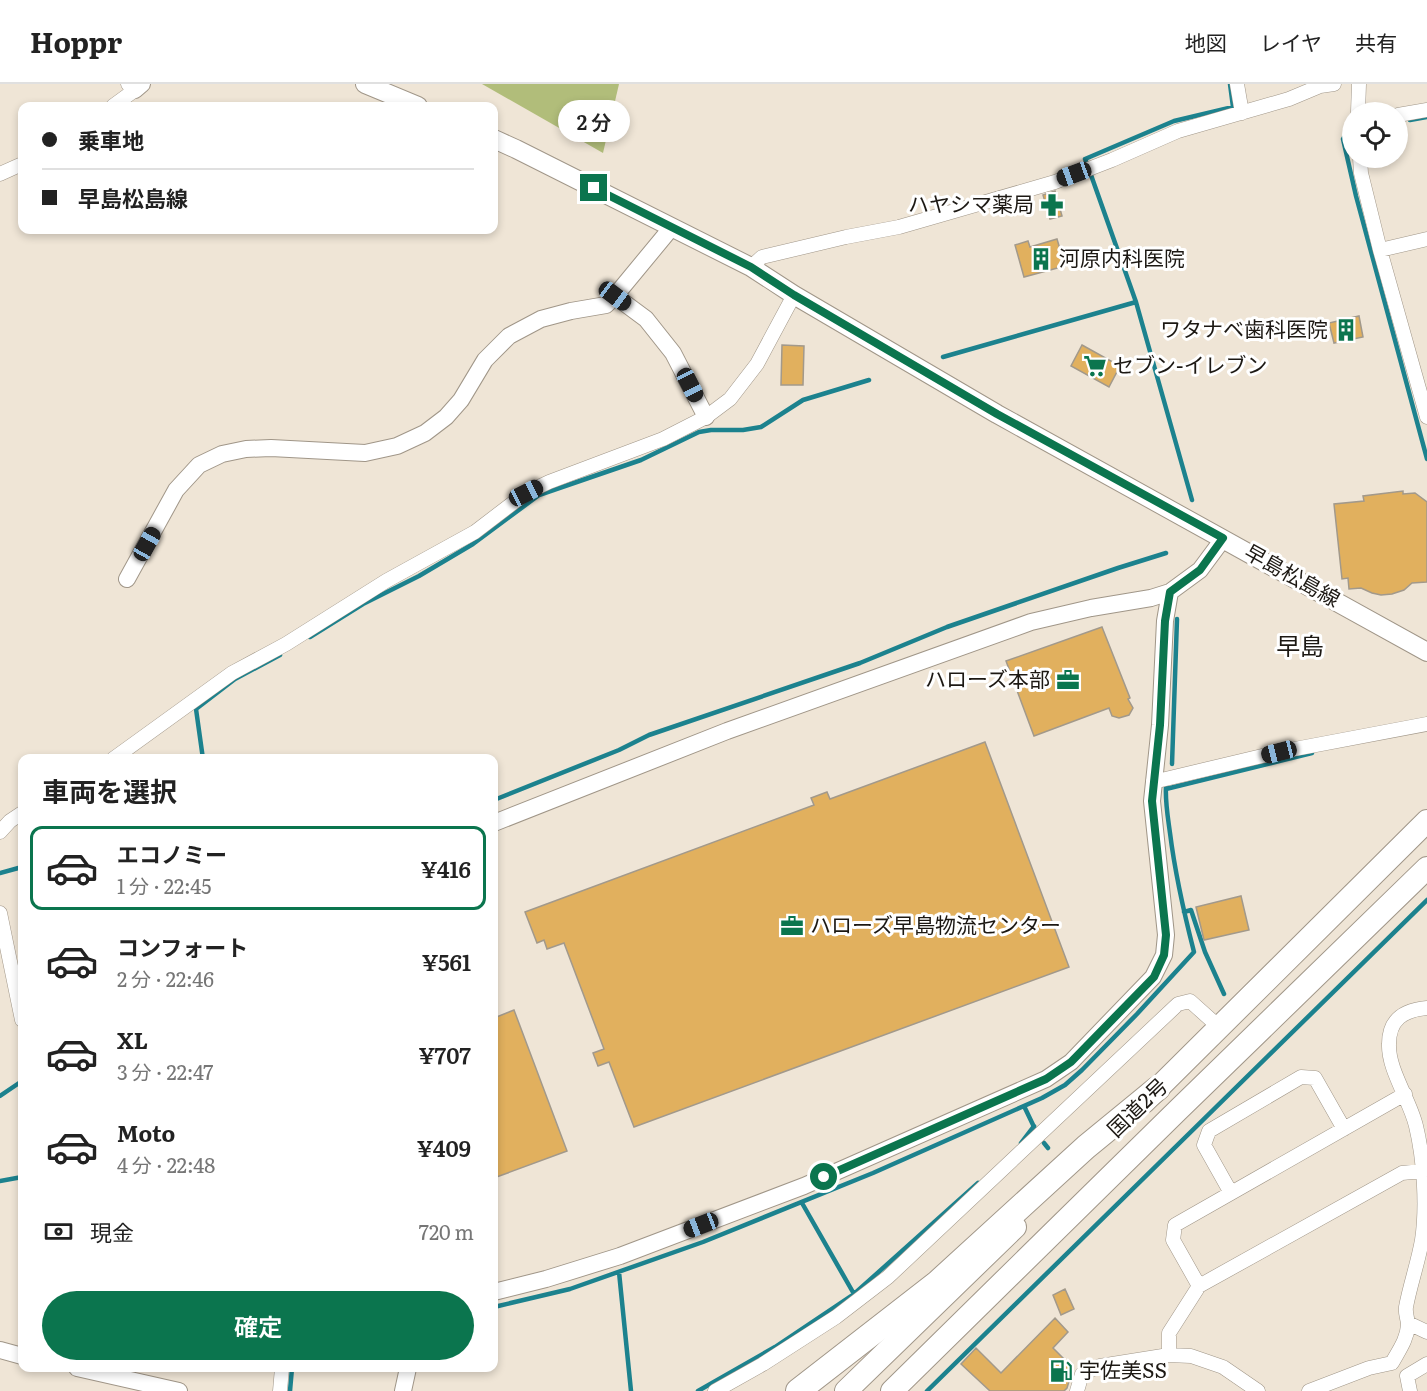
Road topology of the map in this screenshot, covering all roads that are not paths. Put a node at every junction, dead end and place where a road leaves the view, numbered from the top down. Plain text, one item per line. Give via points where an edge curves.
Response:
1 (365, 84) edge
2 (1237, 84) edge
3 (1334, 84) edge
4 (1359, 84) edge
5 (135, 86) edge
6 (117, 102) edge
7 (408, 102) edge
8 (1359, 102) edge
9 (1427, 110) edge
10 (1242, 113) junction
11 (1408, 113) edge
12 (498, 141) edge
13 (18, 166) edge
14 (1361, 168) edge
15 (0, 174) edge
16 (672, 227) junction
17 (1427, 239) edge
18 (1380, 250) junction
19 (751, 267) junction
20 (794, 295) junction
21 (615, 296) junction
22 (706, 417) junction
23 (1427, 417) edge
24 (1223, 538) junction
25 (127, 579) dead end
26 (1170, 592) junction
27 (1427, 652) edge
28 (1427, 724) edge
29 (120, 754) edge
30 (1154, 782) junction
31 (18, 816) edge
32 (498, 821) edge
33 (1427, 821) edge
34 (0, 832) edge
35 (1427, 868) edge
36 (0, 913) edge
37 (18, 1001) edge
38 (1427, 1008) edge
39 (1219, 1027) junction
40 (1158, 1088) junction
41 (1404, 1094) junction
42 (1344, 1129) junction
43 (1424, 1148) edge
44 (1422, 1171) junction
45 (1231, 1193) junction
46 (1199, 1287) junction
47 (498, 1291) edge
48 (1408, 1323) junction
49 (1427, 1332) edge
50 (0, 1350) edge
51 (1169, 1354) junction
52 (18, 1355) edge
53 (1427, 1364) edge
54 (95, 1372) edge
55 (282, 1372) edge
56 (407, 1372) edge
57 (178, 1391) edge
58 (280, 1391) edge
59 (403, 1391) edge
60 (716, 1391) edge
61 (798, 1391) edge
62 (846, 1391) edge
63 (892, 1391) edge
64 (1077, 1391) edge
65 (1258, 1391) edge
66 (1309, 1391) edge
67 (1410, 1391) edge

1 - 7 main road
2 - 10 street
3 - 10 street
4 - 8 street
5 - 6 street
9 - 11 street
10 - 19 street via 1178,131 1055,182 899,227 762,257
12 - 16 main road, 早島松島線
13 - 15 street
14 - 18 street
16 - 19 main road, 早島松島線
16 - 21 street
17 - 18 street
18 - 23 street
19 - 20 main road, 早島松島線
20 - 22 street via 757,364 730,399
20 - 24 main road, 早島松島線 via 997,414
21 - 22 street via 646,320 673,353
21 - 25 street via 606,305 541,319 509,336 485,360 446,417 425,433 397,446 365,453 246,449 222,454 199,465 176,490
22 - 29 street via 663,439 526,493 475,532 232,673
24 - 26 street via 1200,570
24 - 27 main road, 早島松島線
26 - 30 street
26 - 32 street via 1031,622 727,731
28 - 30 street via 1279,752
30 - 47 street via 1152,801 1166,935 1164,955 1154,977 1071,1062 1046,1079 804,1186 620,1256
31 - 34 street
33 - 39 highway, 国道2号
35 - 63 highway, 国道2号
36 - 37 street
38 - 41 street via 1400,1015 1391,1032 1391,1058
39 - 40 highway, 国道2号
39 - 60 street via 1190,1001 1178,1004 888,1277 836,1317
40 - 61 highway via 1086,1147 937,1283
40 - 62 highway, 国道2号
41 - 42 street
41 - 43 street
42 - 45 street
42 - 45 street via 1315,1078 1301,1077 1209,1131 1204,1145
43 - 44 street
44 - 46 street via 1402,1173
44 - 48 street via 1425,1217 1406,1311
45 - 46 street via 1175,1225 1173,1240
46 - 51 street via 1169,1333
48 - 49 street
48 - 66 street via 1406,1339 1392,1363
50 - 52 street
51 - 64 street via 1100,1366 1082,1374
51 - 65 street via 1191,1356 1223,1367
53 - 67 street via 1407,1376
54 - 57 street
55 - 58 street
56 - 59 street

